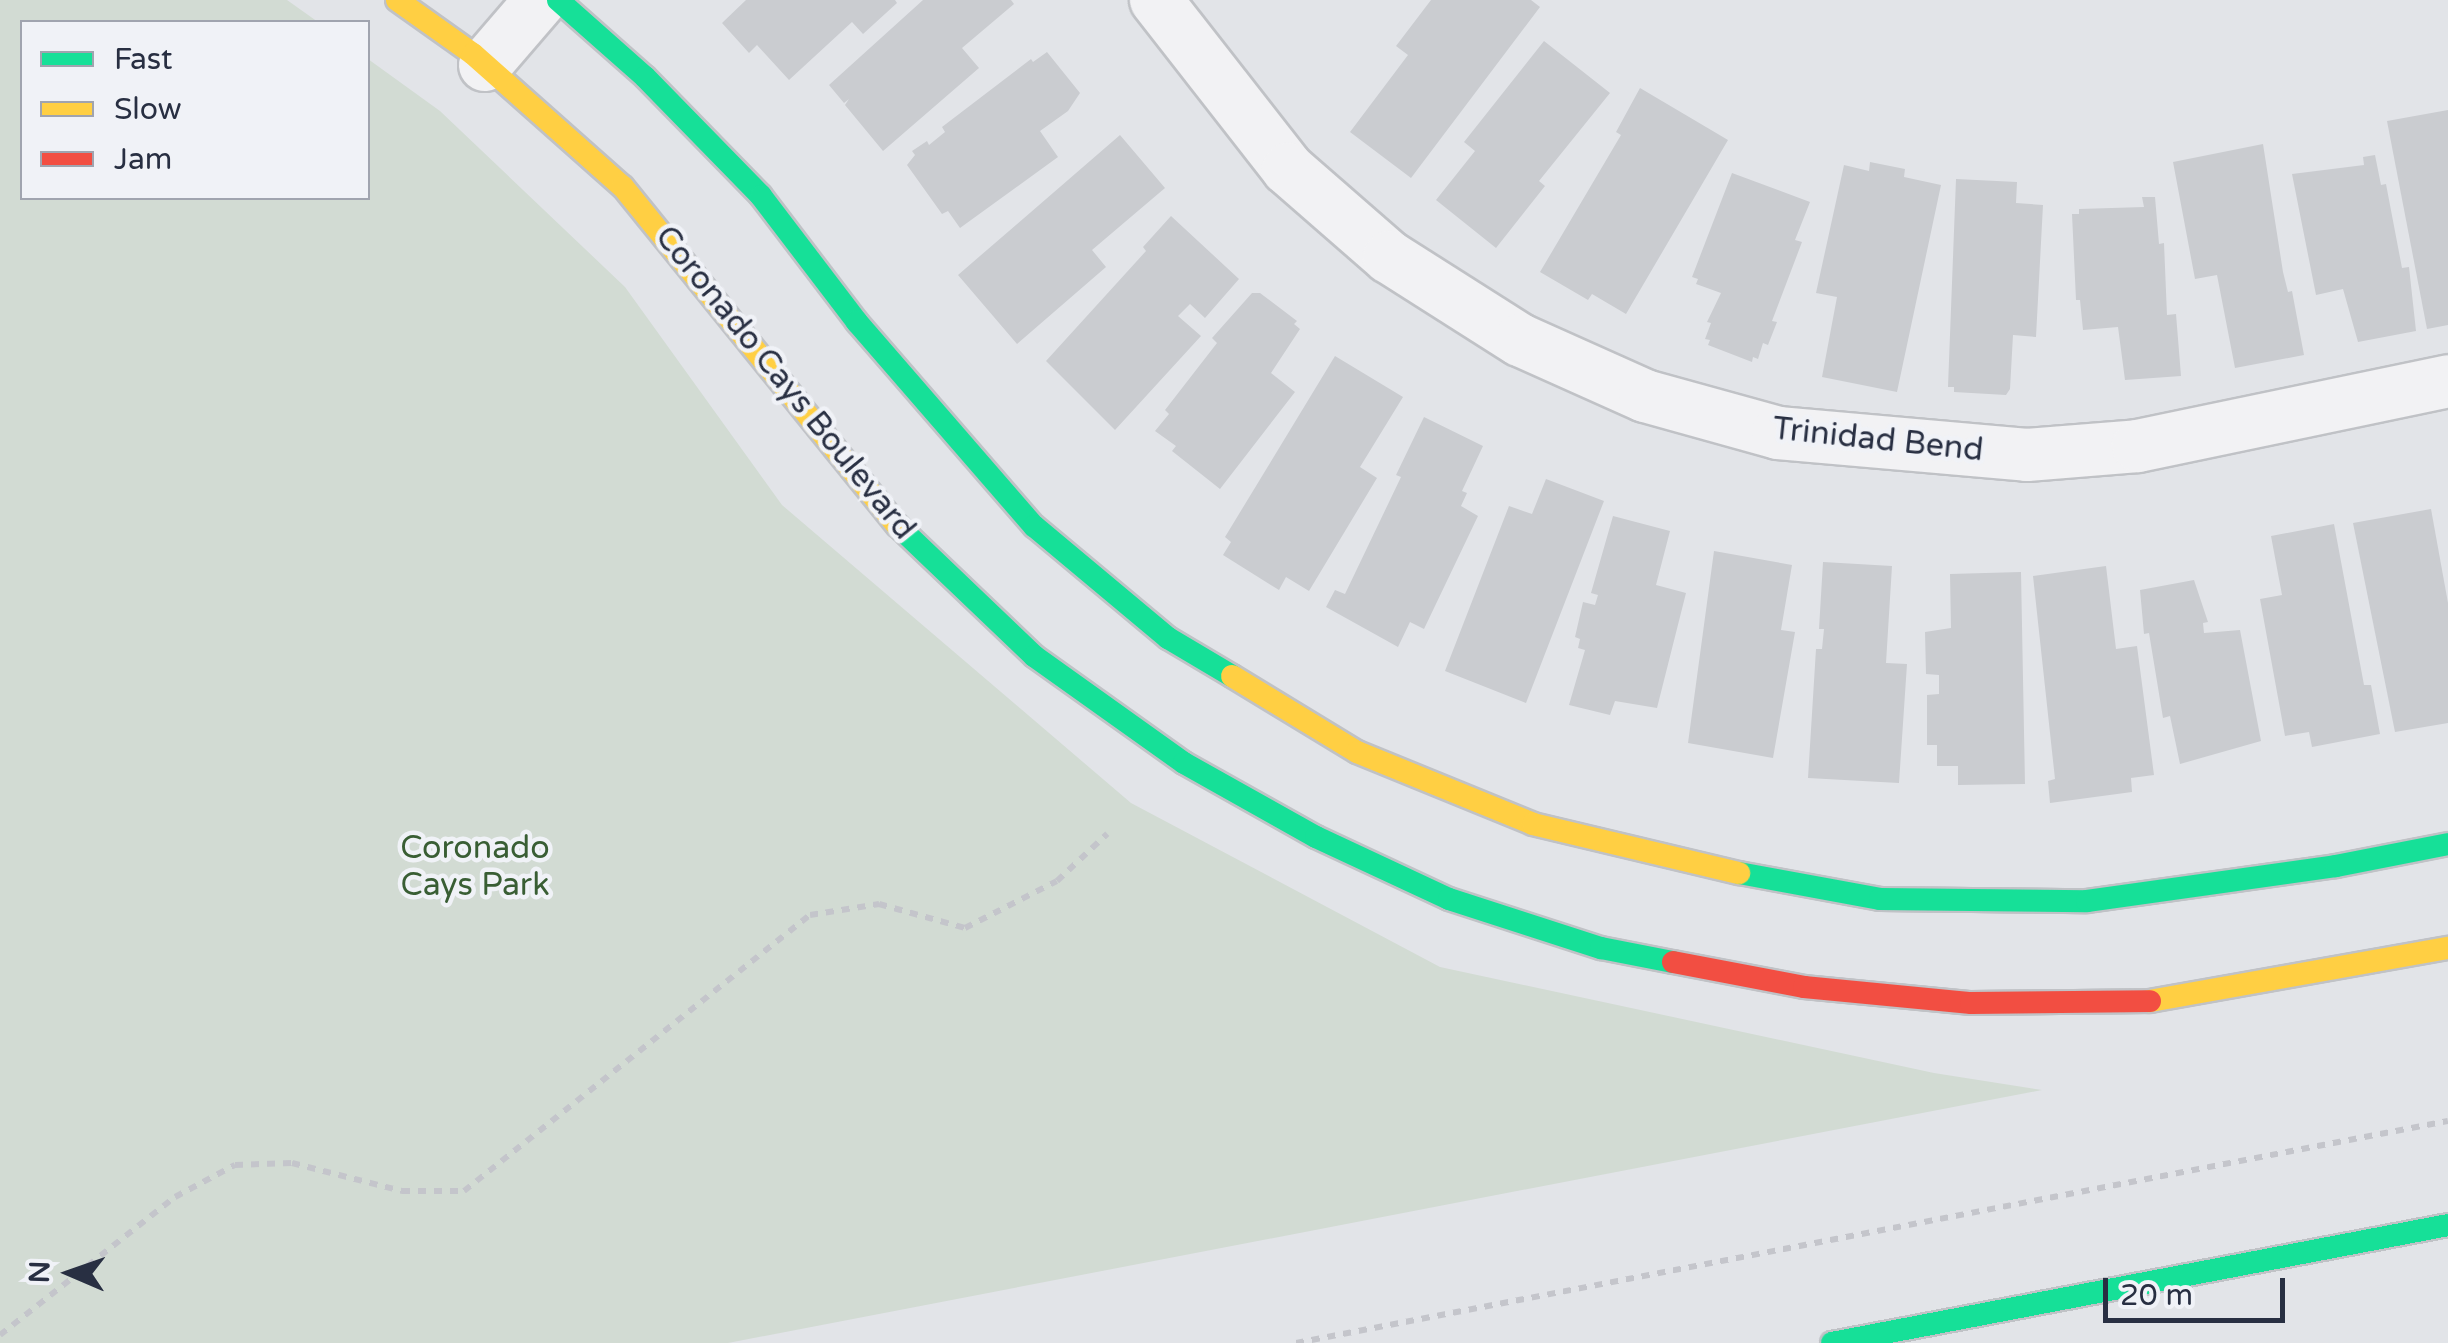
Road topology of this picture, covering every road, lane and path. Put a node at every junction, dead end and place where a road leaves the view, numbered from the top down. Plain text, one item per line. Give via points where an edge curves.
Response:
1 (397, 0) edge
2 (541, 0) edge
3 (558, 0) edge
4 (1156, 0) edge
5 (486, 65) junction
6 (2448, 381) edge
7 (1107, 834) dead end
8 (2448, 844) edge
9 (2448, 948) edge
10 (2448, 1121) edge
11 (2448, 1225) edge
12 (0, 1335) edge
13 (1296, 1343) edge
14 (1832, 1343) edge

1 - 5 main road, Coronado Cays Boulevard
2 - 5 street
3 - 8 main road via 645,77 761,196 857,322 1034,526 1168,638 1358,752 1533,824 1681,862 1880,899 2087,900
4 - 6 street, Trinidad Bend via 1288,169 1389,257 1520,340 1645,396 1778,433 2027,455 2138,446
5 - 9 main road, Coronado Cays Boulevard via 623,187 878,507 1034,656 1184,762 1316,837 1449,899 1601,948 1804,987 1971,1003 2149,1001
7 - 12 path via 1057,881 965,928 879,904 810,915 464,1191 402,1191 292,1162 235,1165 175,1197
10 - 13 path
11 - 14 main road

